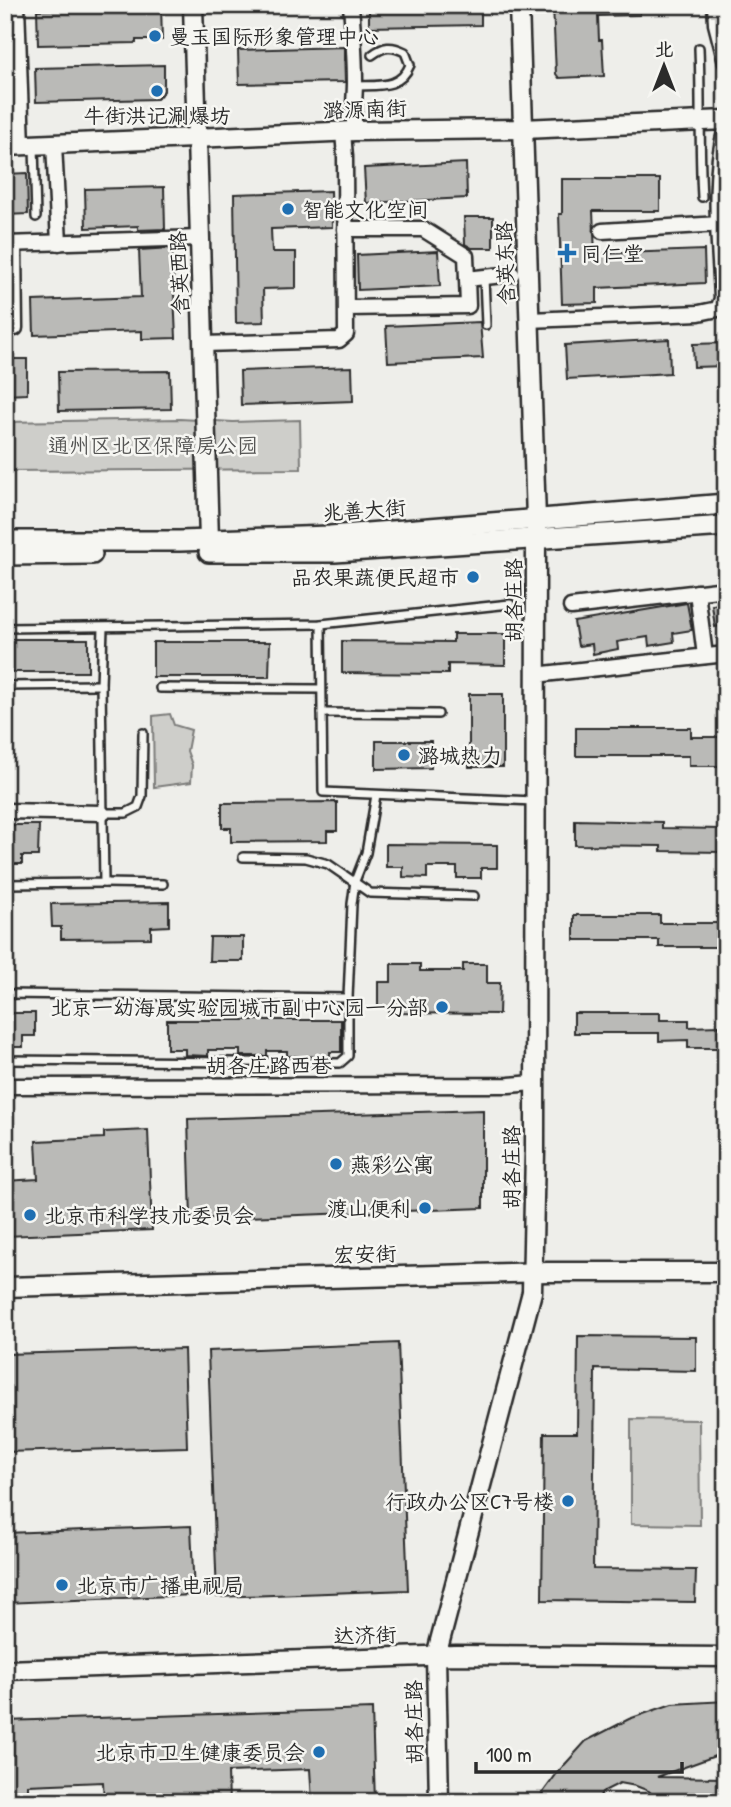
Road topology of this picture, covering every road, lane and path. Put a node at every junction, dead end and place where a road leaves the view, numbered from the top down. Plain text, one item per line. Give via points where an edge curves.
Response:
1 (17, 5) edge
2 (193, 5) edge
3 (351, 5) edge
4 (519, 5) edge
5 (715, 5) edge
6 (699, 48) dead end
7 (372, 55) dead end
8 (726, 63) edge
9 (356, 86) junction
10 (726, 120) edge
11 (699, 121) junction
12 (726, 128) edge
13 (523, 129) junction
14 (349, 132) junction
15 (198, 139) junction
16 (54, 144) junction
17 (20, 145) edge
18 (723, 155) edge
19 (702, 197) dead end
20 (37, 216) dead end
21 (720, 224) junction
22 (345, 229) junction
23 (602, 231) dead end
24 (200, 238) junction
25 (59, 243) junction
26 (10, 244) edge
27 (723, 255) edge
28 (512, 274) dead end
29 (484, 278) junction
30 (467, 279) junction
31 (347, 308) junction
32 (529, 320) junction
33 (486, 325) dead end
34 (5, 328) edge
35 (204, 344) junction
36 (726, 504) edge
37 (726, 526) edge
38 (536, 529) junction
39 (209, 540) junction
40 (5, 541) edge
41 (5, 555) edge
42 (726, 589) edge
43 (697, 593) junction
44 (510, 604) dead end
45 (571, 607) dead end
46 (321, 624) junction
47 (5, 628) edge
48 (103, 628) junction
49 (726, 654) edge
50 (705, 656) junction
51 (535, 676) junction
52 (101, 685) junction
53 (5, 686) edge
54 (160, 688) dead end
55 (321, 689) junction
56 (322, 713) junction
57 (438, 714) dead end
58 (144, 733) dead end
59 (376, 795) junction
60 (535, 801) junction
61 (5, 811) edge
62 (102, 813) junction
63 (243, 857) dead end
64 (355, 881) junction
65 (104, 883) junction
66 (5, 884) edge
67 (163, 884) dead end
68 (474, 896) dead end
69 (5, 994) edge
70 (348, 998) junction
71 (5, 1060) edge
72 (534, 1083) junction
73 (5, 1086) edge
74 (533, 1272) junction
75 (726, 1272) edge
76 (5, 1287) edge
77 (436, 1656) junction
78 (726, 1657) edge
79 (5, 1670) edge
80 (439, 1802) edge

1 - 17 street
2 - 15 street, 含英西路
3 - 9 street
4 - 13 street, 含英东路
5 - 8 street
6 - 11 lane
7 - 9 lane via 383,47 394,47 405,52 410,65 405,76 395,82
9 - 14 street
10 - 11 street, 潞源南街
11 - 13 street, 潞源南街
11 - 19 lane
12 - 18 street
13 - 14 street, 潞源南街
13 - 32 street, 含英东路
14 - 15 street, 潞源南街
14 - 22 street
15 - 16 street, 潞源南街
15 - 24 street, 含英西路
16 - 17 street, 潞源南街
16 - 25 street
17 - 20 lane
18 - 21 street via 718,186
21 - 23 street
21 - 27 street
22 - 30 street via 423,229 466,256
22 - 31 street
24 - 25 street
24 - 35 street, 含英西路
25 - 26 street
26 - 34 street via 15,328
27 - 32 street via 718,309
28 - 29 street
29 - 30 street
29 - 33 lane
30 - 31 street via 468,306
31 - 35 street via 346,334 339,340
32 - 38 street, 含英东路
35 - 39 street, 含英西路
36 - 38 main road, 兆善大街
37 - 38 main road, 兆善大街
38 - 39 main road, 兆善大街
38 - 41 main road, 兆善大街 via 335,552
38 - 51 street, 胡各庄路
39 - 40 main road, 兆善大街
42 - 43 street
43 - 45 street
43 - 50 street
44 - 46 lane
46 - 48 lane
46 - 55 lane
47 - 48 lane
48 - 52 lane
49 - 50 street
50 - 51 street
51 - 60 street, 胡各庄路
52 - 53 lane
52 - 62 lane
54 - 55 lane
55 - 56 lane
56 - 57 lane
56 - 59 lane via 323,792
58 - 62 lane via 138,807 126,813
59 - 60 lane
59 - 64 lane via 366,853
60 - 72 street, 胡各庄路
61 - 62 street
62 - 65 lane
63 - 64 lane via 306,859 328,864
64 - 68 lane via 370,892
64 - 70 lane
65 - 66 lane
65 - 67 lane
69 - 70 lane
70 - 71 lane via 348,1056 340,1063
72 - 73 street, 胡各庄路西巷
72 - 74 street, 胡各庄路
74 - 75 street, 宏安街
74 - 76 street, 宏安街
74 - 77 street, 胡各庄路 via 532,1292
77 - 78 street, 达济街
77 - 79 street, 达济街
77 - 80 street, 胡各庄路

